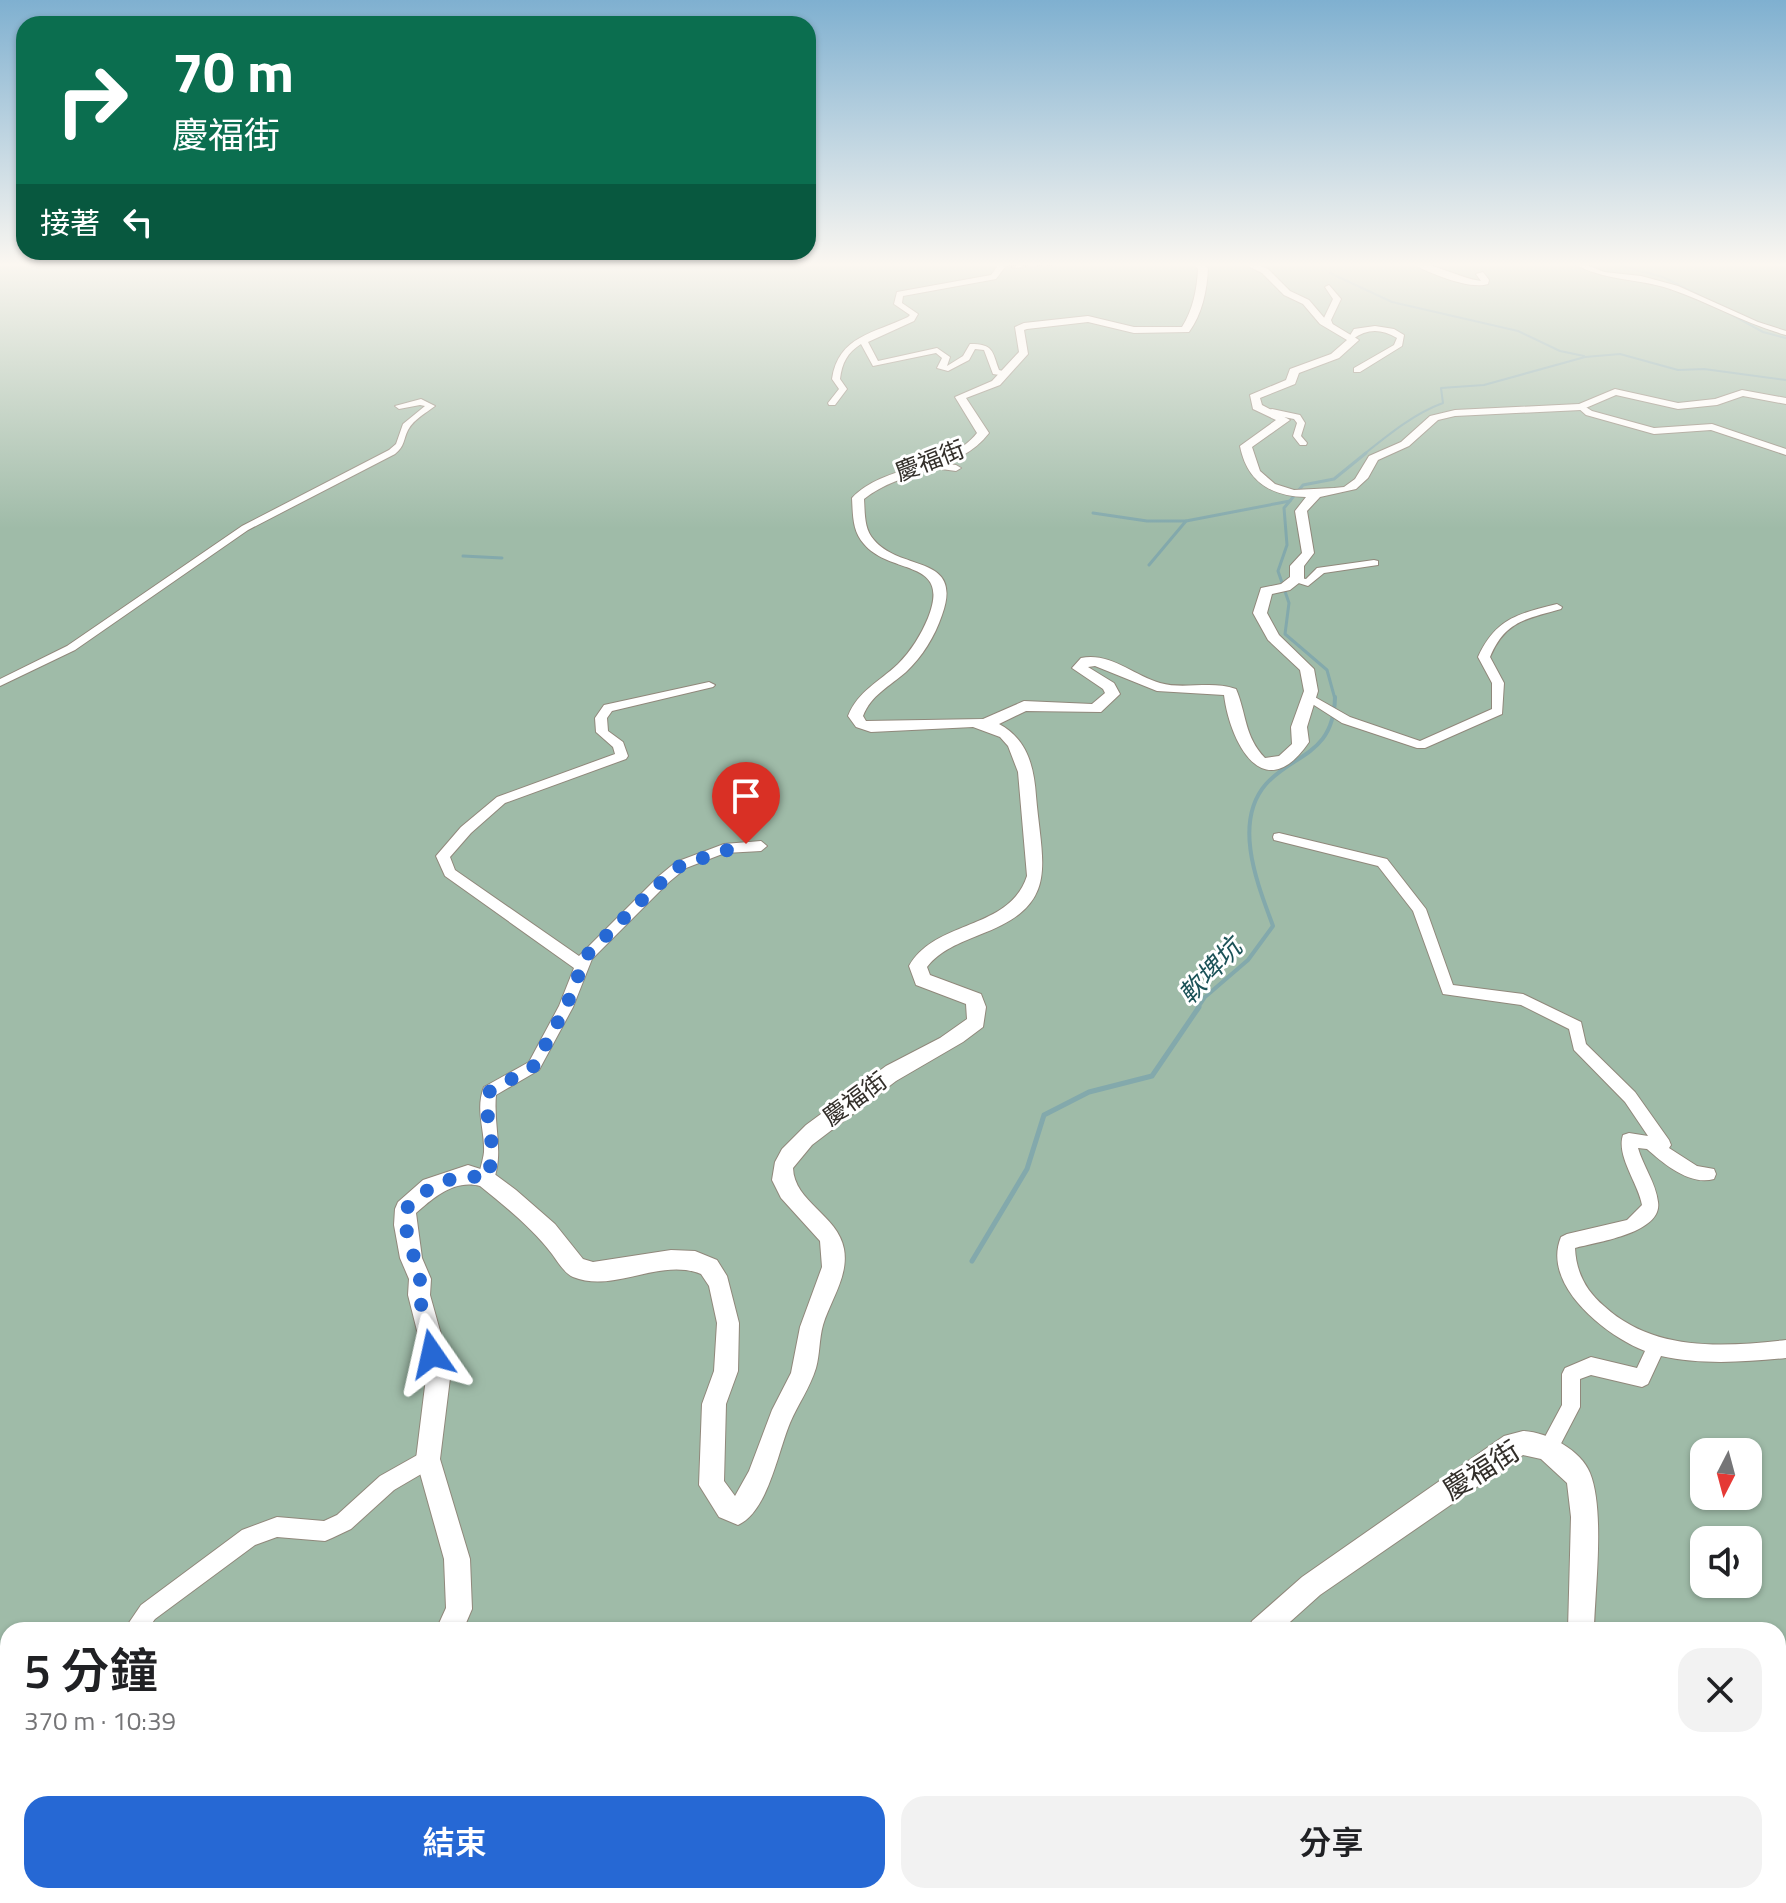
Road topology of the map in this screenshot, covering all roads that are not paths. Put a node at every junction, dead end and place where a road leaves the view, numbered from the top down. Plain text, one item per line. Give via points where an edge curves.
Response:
1 (847, 352) edge
2 (870, 352) edge
3 (926, 352) edge
4 (937, 352) edge
5 (970, 352) edge
6 (988, 352) edge
7 (1024, 352) edge
8 (1341, 352) edge
9 (1388, 352) edge
10 (1357, 370) dead end
11 (1003, 374) junction
12 (1786, 401) edge
13 (832, 403) dead end
14 (399, 406) dead end
15 (1581, 407) junction
16 (1272, 412) junction
17 (1303, 443) dead end
18 (1760, 449) dead end
19 (1786, 452) edge
20 (1786, 461) edge
21 (922, 464) junction
22 (956, 468) dead end
23 (1316, 494) junction
24 (1374, 563) dead end
25 (1295, 580) junction
26 (1557, 607) dead end
27 (0, 683) edge
28 (709, 685) dead end
29 (1316, 701) junction
30 (988, 723) junction
31 (1279, 837) dead end
32 (761, 846) dead end
33 (581, 965) junction
34 (1653, 1146) junction
35 (1708, 1174) dead end
36 (486, 1179) junction
37 (1656, 1346) junction
38 (1786, 1349) edge
39 (1548, 1448) junction
40 (428, 1459) junction
41 (140, 1622) edge
42 (453, 1622) edge
43 (1270, 1622) edge
44 (1581, 1622) edge

1 - 13 street via 839,359 836,379 843,389
2 - 3 street via 876,364
4 - 5 street via 945,355 940,366 948,369
6 - 11 street via 996,372
7 - 11 street
8 - 16 street via 1294,371 1291,382 1254,397 1257,407
9 - 10 street
11 - 21 street, 慶福街 via 996,383 960,397 983,433 978,441 944,460
12 - 15 street via 1742,393 1678,406 1615,392
14 - 27 street via 431,406 408,421 392,452 245,528 71,648
15 - 19 street via 1654,431 1712,427
15 - 23 street via 1434,418 1405,444 1373,458 1346,491
16 - 17 street via 1297,417 1297,436
16 - 23 street via 1284,420 1246,446 1261,482 1293,495
18 - 20 street
21 - 22 street
21 - 30 street, 慶福街 via 878,482 858,498 858,526 865,539 890,559 932,572 941,592 926,636 855,716 871,727
23 - 25 street via 1301,511 1308,553 1297,566
24 - 25 street via 1321,570 1308,583
25 - 29 street via 1266,591 1260,613 1273,637 1307,669
26 - 29 street via 1507,621 1489,641 1484,657 1498,683 1498,711 1421,745 1346,720
28 - 33 street via 608,708 601,718 602,732 619,745 622,756 501,800 443,856 450,873
29 - 30 street via 1299,727 1301,742 1291,756 1275,764 1261,763 1247,748 1231,692 1221,687 1157,687 1097,661 1079,668 1113,694 1096,709 1024,706
30 - 36 street, 慶福街 via 1009,735 1029,776 1036,879 1014,910 933,949 918,966 922,980 974,999 976,1022 893,1072 812,1130 788,1156 784,1180 796,1202 829,1237 833,1268 811,1329 804,1369 763,1469 738,1512 728,1508 711,1485 714,1404 726,1371 728,1323 719,1283 709,1267 671,1260 593,1272 576,1268 547,1231
31 - 34 street via 1382,862 1419,909 1448,990 1523,1000 1576,1026 1579,1046 1630,1097 1663,1145
32 - 33 street via 724,849 681,865 617,923
33 - 36 street via 566,1007 534,1066 489,1092 485,1110 494,1159
34 - 35 street via 1694,1173
34 - 37 street via 1629,1140 1630,1153 1648,1184 1651,1207 1632,1226 1567,1242 1564,1263 1586,1301
36 - 40 street via 468,1174 430,1187 406,1209 409,1247 439,1370
37 - 38 street via 1727,1353
37 - 39 street via 1642,1378 1591,1366 1571,1374 1571,1407
39 - 43 street, 慶福街 via 1529,1440 1513,1445 1311,1586
39 - 44 street, 慶福街 via 1579,1477 1583,1490
40 - 41 street via 325,1531 277,1527 249,1537
40 - 42 street via 457,1559 459,1609

